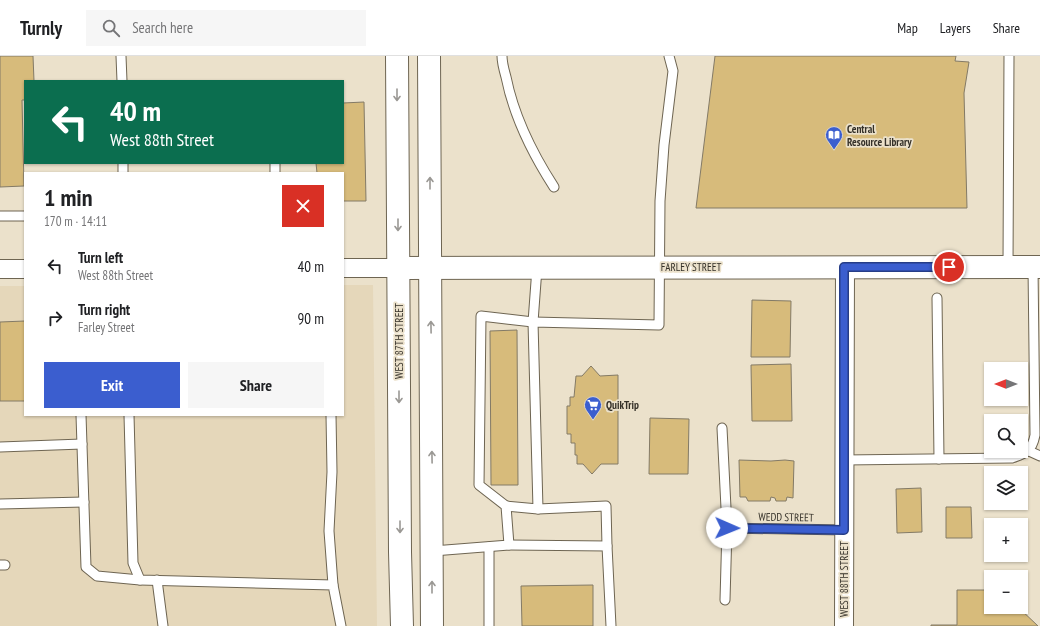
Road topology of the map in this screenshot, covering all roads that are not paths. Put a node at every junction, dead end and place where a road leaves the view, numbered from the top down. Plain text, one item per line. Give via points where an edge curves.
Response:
1 (122, 56) edge
2 (397, 56) edge
3 (429, 56) edge
4 (502, 56) edge
5 (669, 56) edge
6 (1009, 56) edge
7 (122, 80) edge
8 (554, 187) dead end
9 (0, 216) edge
10 (24, 216) edge
11 (844, 267) junction
12 (1008, 267) junction
13 (1036, 267) edge
14 (344, 268) edge
15 (398, 268) junction
16 (430, 268) junction
17 (537, 268) junction
18 (659, 268) junction
19 (0, 269) edge
20 (24, 269) edge
21 (937, 298) dead end
22 (533, 322) junction
23 (81, 416) edge
24 (129, 416) edge
25 (331, 416) edge
26 (722, 428) dead end
27 (82, 444) junction
28 (0, 447) edge
29 (1029, 451) junction
30 (1040, 456) edge
31 (939, 459) junction
32 (844, 460) junction
33 (84, 502) junction
34 (0, 504) edge
35 (506, 506) junction
36 (538, 508) junction
37 (727, 528) junction
38 (844, 530) junction
39 (509, 545) junction
40 (607, 546) junction
41 (489, 547) junction
42 (433, 551) junction
43 (140, 580) junction
44 (157, 580) junction
45 (333, 585) junction
46 (726, 600) dead end
47 (163, 626) edge
48 (341, 626) edge
49 (402, 626) edge
50 (432, 626) edge
51 (489, 626) edge
52 (610, 626) edge
53 (844, 626) edge

1 - 7 lane
2 -> 15 main road, WEST 87TH STREET
16 -> 3 main road
4 - 8 lane via 507,86 516,113 540,166
5 - 18 lane via 672,71 663,152
6 - 12 lane
9 - 10 lane
11 - 12 main road, FARLEY STREET
11 - 18 main road, FARLEY STREET
11 - 32 street, WEST 88TH STREET
12 - 13 main road, FARLEY STREET
13 - 29 lane via 1035,435
14 - 15 street, FARLEY STREET
15 - 16 main road, FARLEY STREET
15 -> 49 main road, WEST 87TH STREET
16 - 17 main road, FARLEY STREET
42 -> 16 main road
17 - 18 main road, FARLEY STREET
17 - 22 lane
18 - 22 lane via 658,325
19 - 20 street
21 - 31 lane
22 - 35 lane via 481,316 479,485
22 - 36 lane
23 - 27 lane
24 - 43 lane via 133,562
25 - 45 lane via 329,531
26 - 37 lane
27 - 28 lane
27 - 33 lane
29 - 30 lane
29 - 31 lane via 1012,458
31 - 32 lane
32 - 38 street, WEST 88TH STREET
33 - 34 lane
33 - 43 lane via 86,567 97,576
35 - 36 lane
35 - 39 lane
36 - 40 lane via 606,506
37 - 38 lane, WEDD STREET
37 - 46 lane
38 - 53 street, WEST 88TH STREET
39 - 40 lane
39 - 41 lane
40 - 52 lane
41 - 42 lane
41 - 51 lane
50 -> 42 main road
43 - 44 lane
44 - 45 lane
44 - 47 lane
45 - 48 lane

